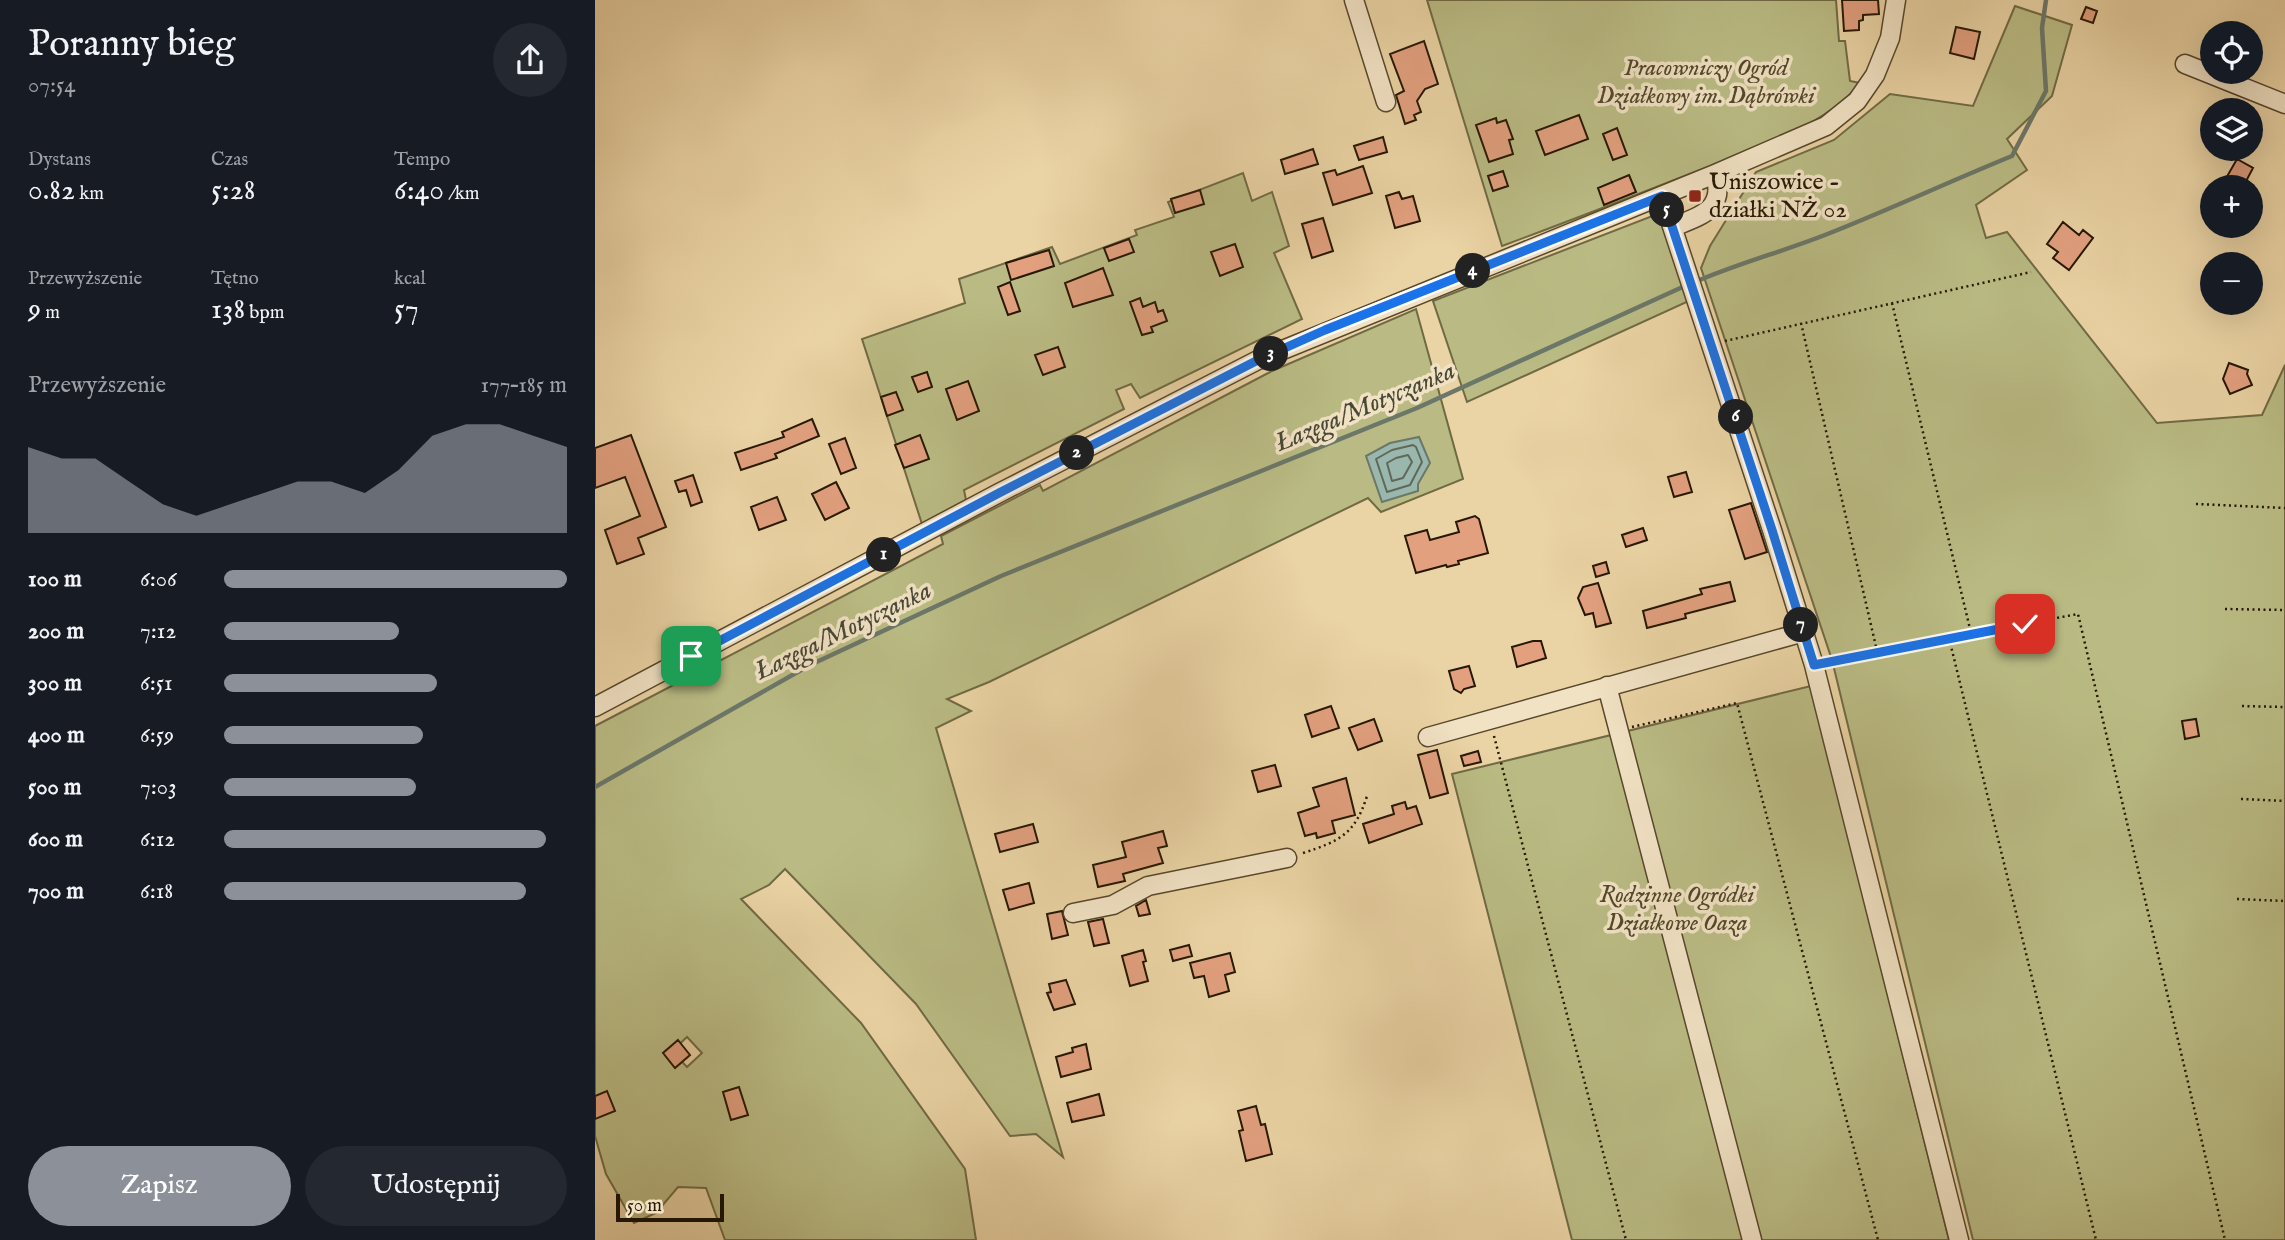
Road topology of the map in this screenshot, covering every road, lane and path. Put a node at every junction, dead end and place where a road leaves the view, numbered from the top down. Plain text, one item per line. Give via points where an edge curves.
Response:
1 (1354, 0) edge
2 (1896, 0) edge
3 (2185, 64) dead end
4 (1386, 102) dead end
5 (2285, 104) edge
6 (1715, 174) junction
7 (1662, 196) junction
8 (1673, 227) junction
9 (2031, 272) dead end
10 (1892, 303) junction
11 (1801, 323) junction
12 (1711, 344) junction
13 (2196, 505) dead end
14 (2285, 508) edge
15 (2225, 609) dead end
16 (2285, 610) edge
17 (1804, 632) junction
18 (1971, 634) junction
19 (1949, 638) junction
20 (1877, 651) junction
21 (1814, 665) junction
22 (1607, 686) junction
23 (2242, 706) dead end
24 (595, 707) edge
25 (2285, 707) edge
26 (1489, 719) junction
27 (1619, 730) junction
28 (1428, 737) dead end
29 (1367, 796) dead end
30 (2241, 799) dead end
31 (2285, 801) edge
32 (1287, 858) joint
33 (2237, 900) dead end
34 (2285, 901) edge
35 (1073, 913) dead end
36 (1626, 1240) edge
37 (1752, 1240) edge
38 (1878, 1240) edge
39 (1959, 1240) edge
40 (2096, 1240) edge
41 (2225, 1240) edge

1 - 4 street
2 - 6 street via 1882,61 1869,86 1848,110 1816,131
3 - 5 street
6 - 7 street
6 - 8 street via 1718,186 1713,206
7 - 8 street
7 - 24 street via 1258,360
8 - 12 street
9 - 10 path
10 - 11 path
10 - 18 path
11 - 12 path
11 - 20 path
12 - 17 street
13 - 14 path
15 - 16 path
17 - 21 street
17 - 22 street
18 - 19 path
18 - 41 path via 2078,614
19 - 20 path
19 - 40 path
20 - 21 path
21 - 39 street
22 - 26 street
22 - 27 street
23 - 25 path
26 - 28 street
26 - 36 path
27 - 37 street
27 - 38 path via 1737,703
29 - 32 path via 1351,831
30 - 31 path
32 - 35 street via 1148,886 1113,905
33 - 34 path

